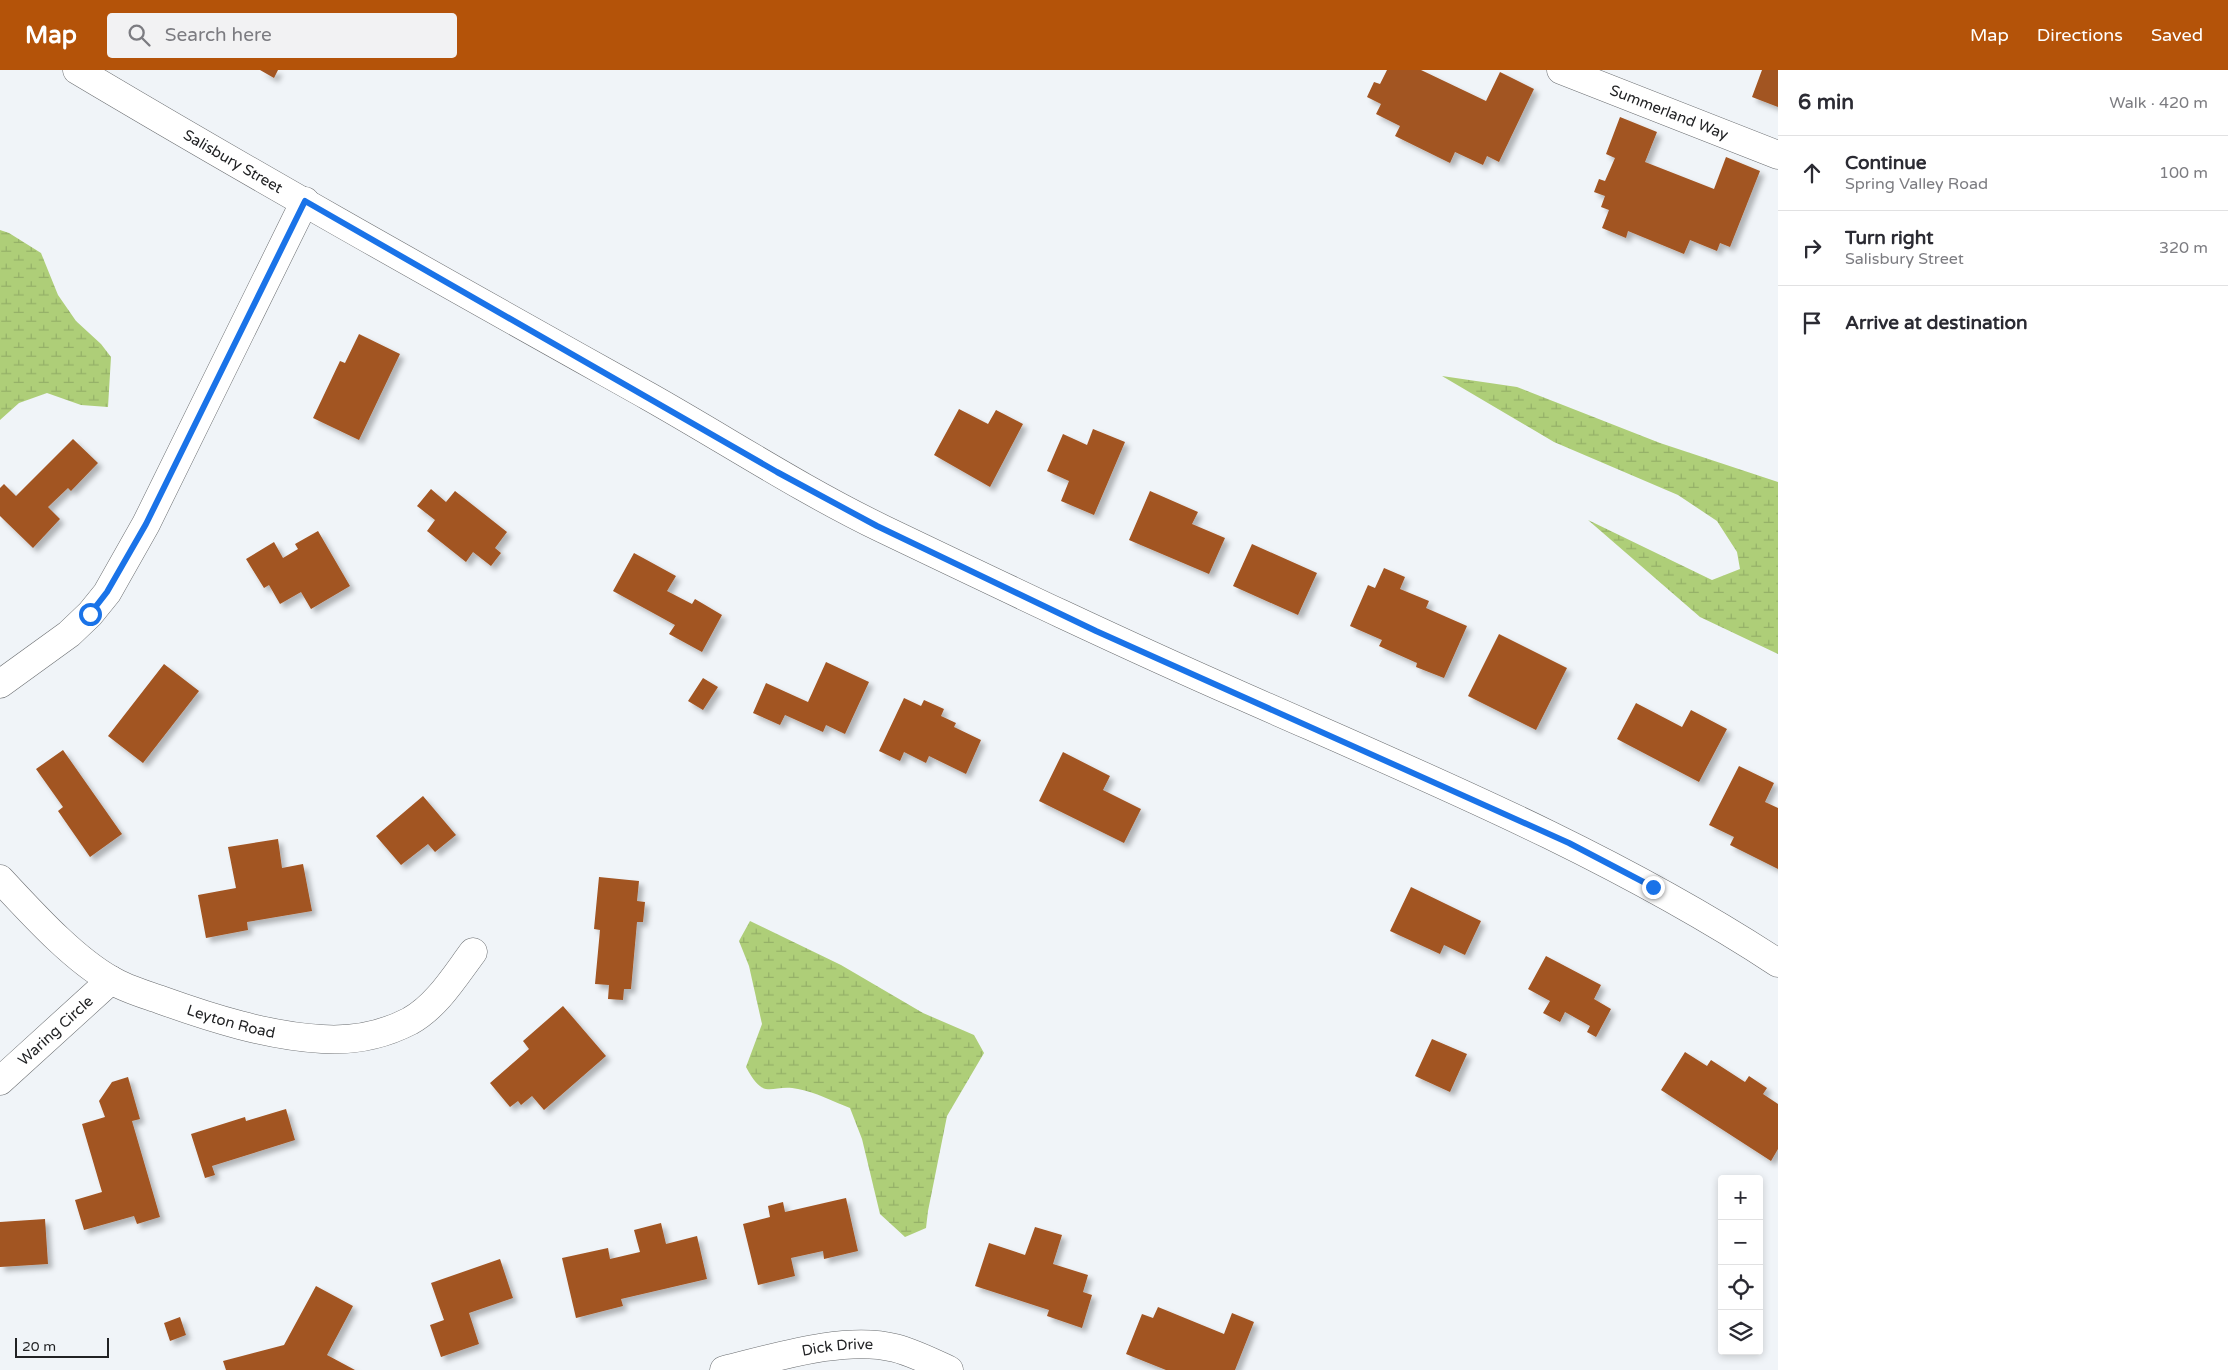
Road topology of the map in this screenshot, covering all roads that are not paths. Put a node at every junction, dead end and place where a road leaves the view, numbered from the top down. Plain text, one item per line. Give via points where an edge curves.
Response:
1 (77, 70) edge
2 (1561, 70) edge
3 (1778, 155) edge
4 (305, 201) junction
5 (0, 684) edge
6 (0, 879) edge
7 (473, 952) dead end
8 (1778, 963) edge
9 (111, 980) junction
10 (0, 1081) edge
11 (724, 1370) edge
12 (949, 1370) edge

1 - 4 main road, Salisbury Street
2 - 3 main road, Summerland Way
4 - 5 main road via 146,524 107,592 69,634
4 - 8 main road, Salisbury Street via 877,526 1096,631 1569,843 1653,887
6 - 9 main road, Leyton Road via 42,923
7 - 9 main road, Leyton Road via 431,1006 410,1021 385,1032 355,1038 322,1039 227,1020
9 - 10 main road, Waring Circle
11 - 12 main road, Dick Drive via 824,1348 859,1344 894,1348

